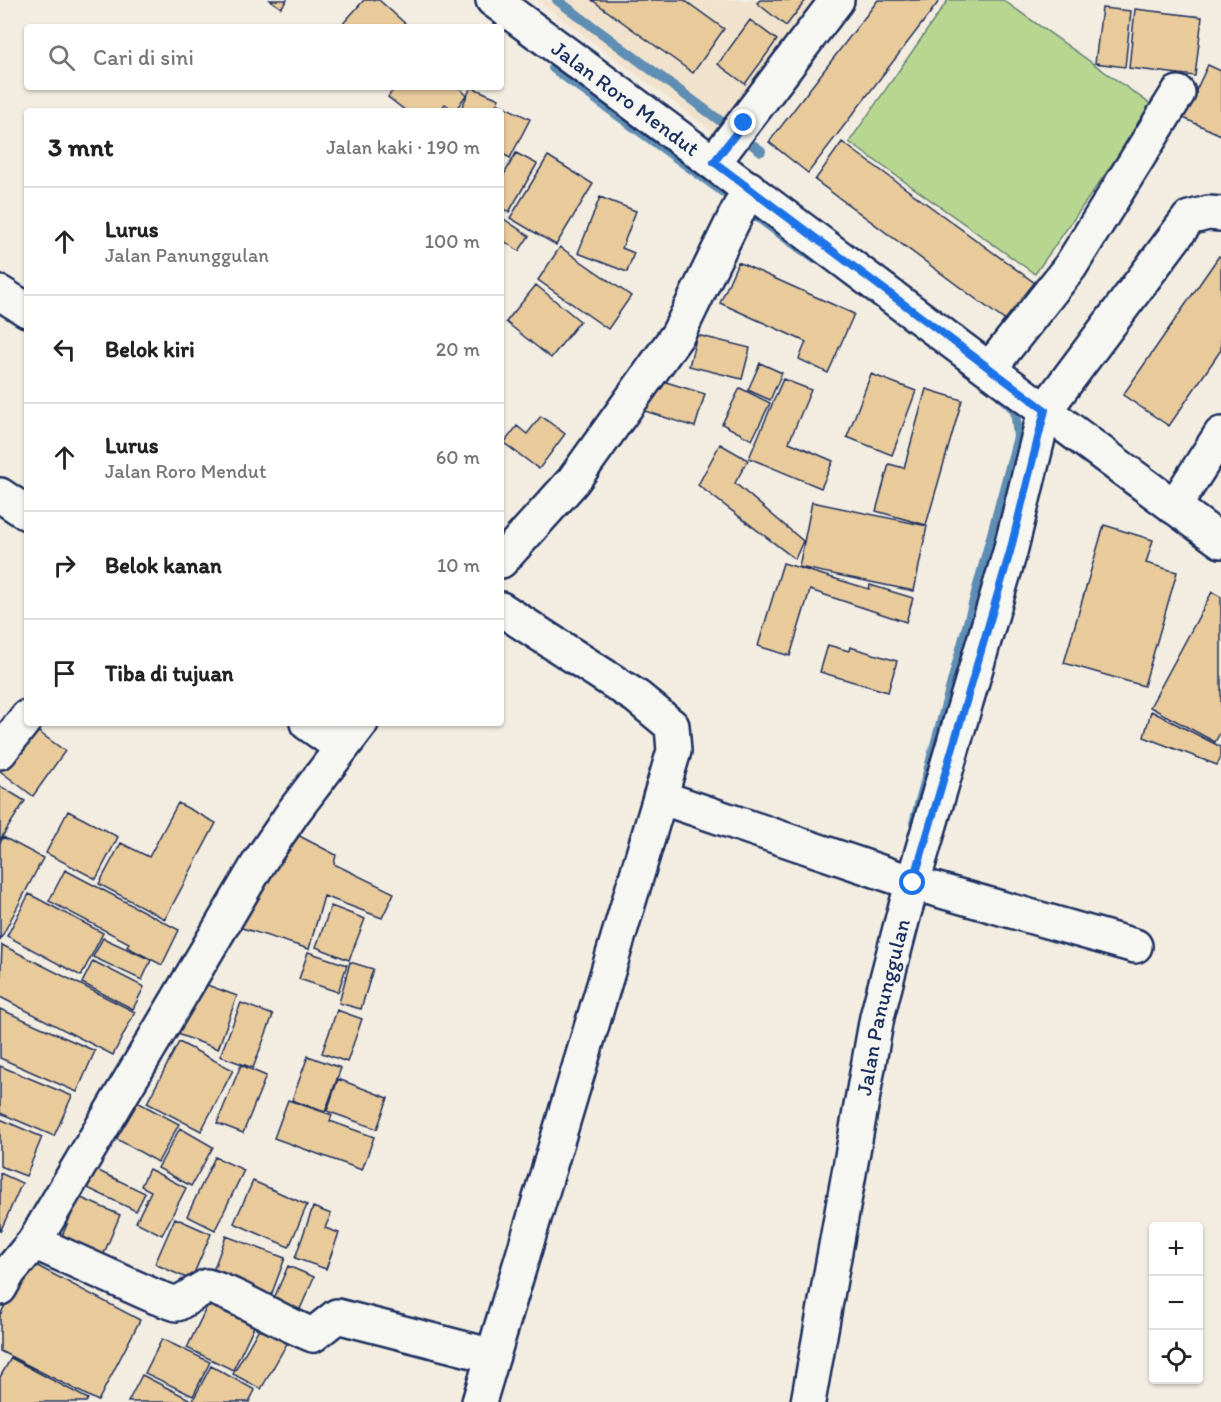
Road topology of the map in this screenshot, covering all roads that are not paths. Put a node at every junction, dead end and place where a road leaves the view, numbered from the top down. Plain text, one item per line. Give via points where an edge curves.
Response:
1 (837, 0) edge
2 (512, 6) edge
3 (1178, 93) dead end
4 (728, 142) junction
5 (743, 198) junction
6 (1221, 214) edge
7 (0, 292) edge
8 (24, 308) edge
9 (990, 368) junction
10 (1045, 410) junction
11 (1221, 434) edge
12 (0, 495) edge
13 (1174, 507) junction
14 (24, 511) edge
15 (1221, 541) edge
16 (504, 558) edge
17 (504, 611) edge
18 (24, 721) edge
19 (318, 726) edge
20 (351, 735) edge
21 (0, 752) edge
22 (660, 797) junction
23 (913, 883) junction
24 (1135, 946) dead end
25 (34, 1242) junction
26 (3, 1275) edge
27 (493, 1356) junction
28 (479, 1402) edge
29 (808, 1402) edge

1 - 4 street
2 - 4 street, Jalan Roro Mendut
3 - 9 street via 1070,267
4 - 5 street, Jalan Roro Mendut
5 - 9 street, Jalan Roro Mendut
5 - 16 street via 678,334 573,481
6 - 10 street via 1189,218
7 - 8 street
9 - 10 street, Jalan Roro Mendut
10 - 13 street, Jalan Roro Mendut via 1101,456
10 - 23 street, Jalan Panunggulan via 1010,552
11 - 13 street
12 - 14 street
13 - 15 street, Jalan Roro Mendut
17 - 22 street via 637,698 672,726 674,751
18 - 21 street
19 - 20 street
20 - 25 street via 260,861
22 - 23 street
22 - 27 street
23 - 24 street
23 - 29 street, Jalan Panunggulan via 877,1017
25 - 26 street
25 - 27 street via 177,1304 207,1286 313,1335 337,1316
27 - 28 street

